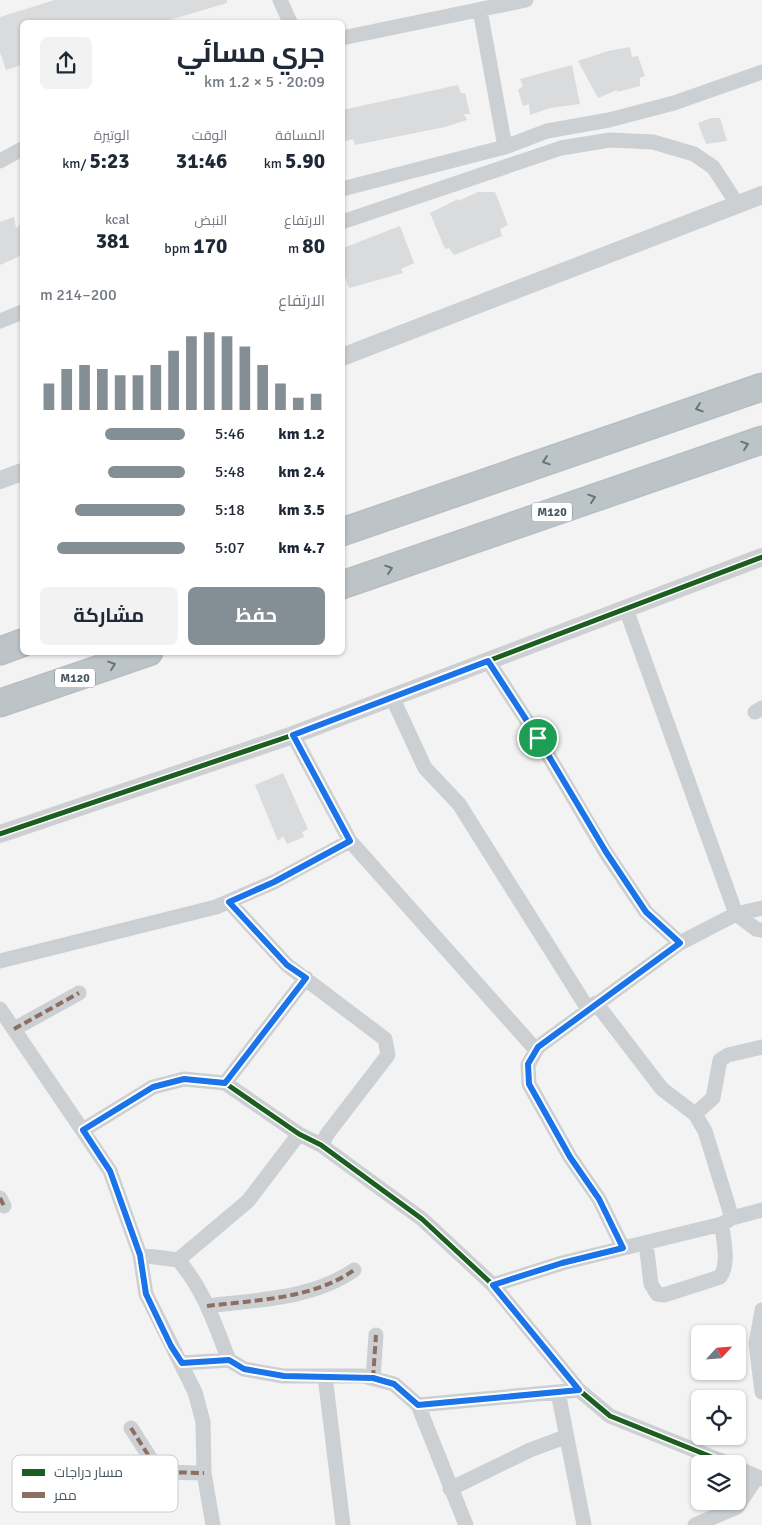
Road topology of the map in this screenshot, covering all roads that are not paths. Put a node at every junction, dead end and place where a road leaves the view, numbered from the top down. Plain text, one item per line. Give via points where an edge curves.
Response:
1 (280, 0) edge
2 (526, 0) edge
3 (480, 10) junction
4 (289, 20) edge
5 (345, 37) edge
6 (762, 72) edge
7 (505, 147) junction
8 (20, 150) edge
9 (0, 161) edge
10 (345, 189) edge
11 (762, 195) edge
12 (738, 205) junction
13 (345, 221) edge
14 (20, 313) edge
15 (0, 321) edge
16 (345, 356) edge
17 (762, 386) edge
18 (762, 440) edge
19 (20, 473) edge
20 (0, 480) edge
21 (345, 531) edge
22 (762, 557) edge
23 (345, 584) edge
24 (626, 609) junction
25 (20, 644) edge
26 (0, 651) edge
27 (140, 655) edge
28 (488, 661) junction
29 (392, 697) junction
30 (0, 703) edge
31 (293, 735) junction
32 (0, 834) edge
33 (350, 841) junction
34 (229, 902) junction
35 (762, 908) edge
36 (736, 914) junction
37 (762, 930) edge
38 (680, 943) junction
39 (0, 961) edge
40 (306, 978) junction
41 (79, 993) dead end
42 (592, 1006) junction
43 (0, 1009) edge
44 (14, 1029) junction
45 (762, 1047) edge
46 (536, 1050) junction
47 (225, 1083) junction
48 (695, 1114) junction
49 (83, 1130) junction
50 (299, 1134) junction
51 (321, 1145) junction
52 (762, 1210) edge
53 (727, 1221) junction
54 (646, 1243) junction
55 (623, 1248) junction
56 (140, 1255) junction
57 (178, 1260) junction
58 (354, 1270) dead end
59 (493, 1285) junction
60 (207, 1306) junction
61 (762, 1310) edge
62 (376, 1335) dead end
63 (229, 1360) junction
64 (182, 1363) junction
65 (325, 1376) junction
66 (373, 1378) junction
67 (579, 1390) junction
68 (558, 1392) junction
69 (762, 1392) edge
70 (418, 1405) junction
71 (131, 1428) dead end
72 (565, 1437) junction
73 (148, 1455) edge
74 (707, 1455) edge
75 (178, 1472) edge
76 (746, 1472) edge
77 (204, 1473) junction
78 (760, 1478) edge
79 (450, 1489) junction
80 (213, 1525) edge
81 (343, 1525) edge
82 (466, 1525) edge
83 (584, 1525) edge
84 (696, 1525) edge

1 - 4 street
2 - 3 street
3 - 5 street
3 - 7 street
6 - 7 street via 674,103 610,120 547,131
7 - 10 street
8 - 9 street
11 - 12 street
12 - 13 street via 713,167 694,154 653,142 610,140 561,148
12 - 16 street
14 - 15 street
17 -> 21 highway
23 -> 18 highway, M120
19 - 20 street
22 - 24 street
24 - 28 street
24 - 36 street
25 - 26 highway
30 -> 27 highway, M120
28 - 29 street
28 - 38 street via 641,905
29 - 31 street
29 - 42 street via 425,768 459,804
31 - 32 street
31 - 33 street
33 - 34 street
33 - 46 street
34 - 39 street
34 - 40 street via 287,965
35 - 36 street
36 - 37 street
36 - 38 street
38 - 42 street
40 - 47 street
40 - 51 street via 386,1039 389,1049 388,1055
41 - 44 street
42 - 46 street
42 - 48 street via 662,1089
43 - 44 street
44 - 49 street
45 - 48 street via 720,1060 713,1098
46 - 55 street via 528,1064 529,1084 570,1157 599,1199
47 - 49 street via 184,1079 153,1087
47 - 50 street
48 - 53 street via 705,1131
49 - 56 street via 110,1171
50 - 51 street
50 - 57 street via 248,1202
51 - 59 street via 422,1219
52 - 53 street
53 - 54 street
53 - 54 street via 724,1271 720,1277 664,1295 657,1294 651,1284
54 - 55 street
55 - 59 street
56 - 57 street
56 - 64 street via 146,1294
57 - 60 street via 191,1275
58 - 60 street via 337,1282 320,1288
59 - 67 street
60 - 63 street
61 - 69 street via 756,1344
62 - 66 street
63 - 64 street
63 - 65 street via 244,1369 284,1376
64 - 77 street via 195,1392 203,1422
65 - 66 street
65 - 81 street
66 - 70 street via 394,1384
67 - 68 street
67 - 74 street via 610,1416
68 - 70 street
68 - 72 street
70 - 79 street
71 - 73 street
72 - 79 street via 530,1450
72 - 83 street
75 - 77 street
76 - 78 street
77 - 80 street
78 - 84 street via 737,1507
79 - 82 street

